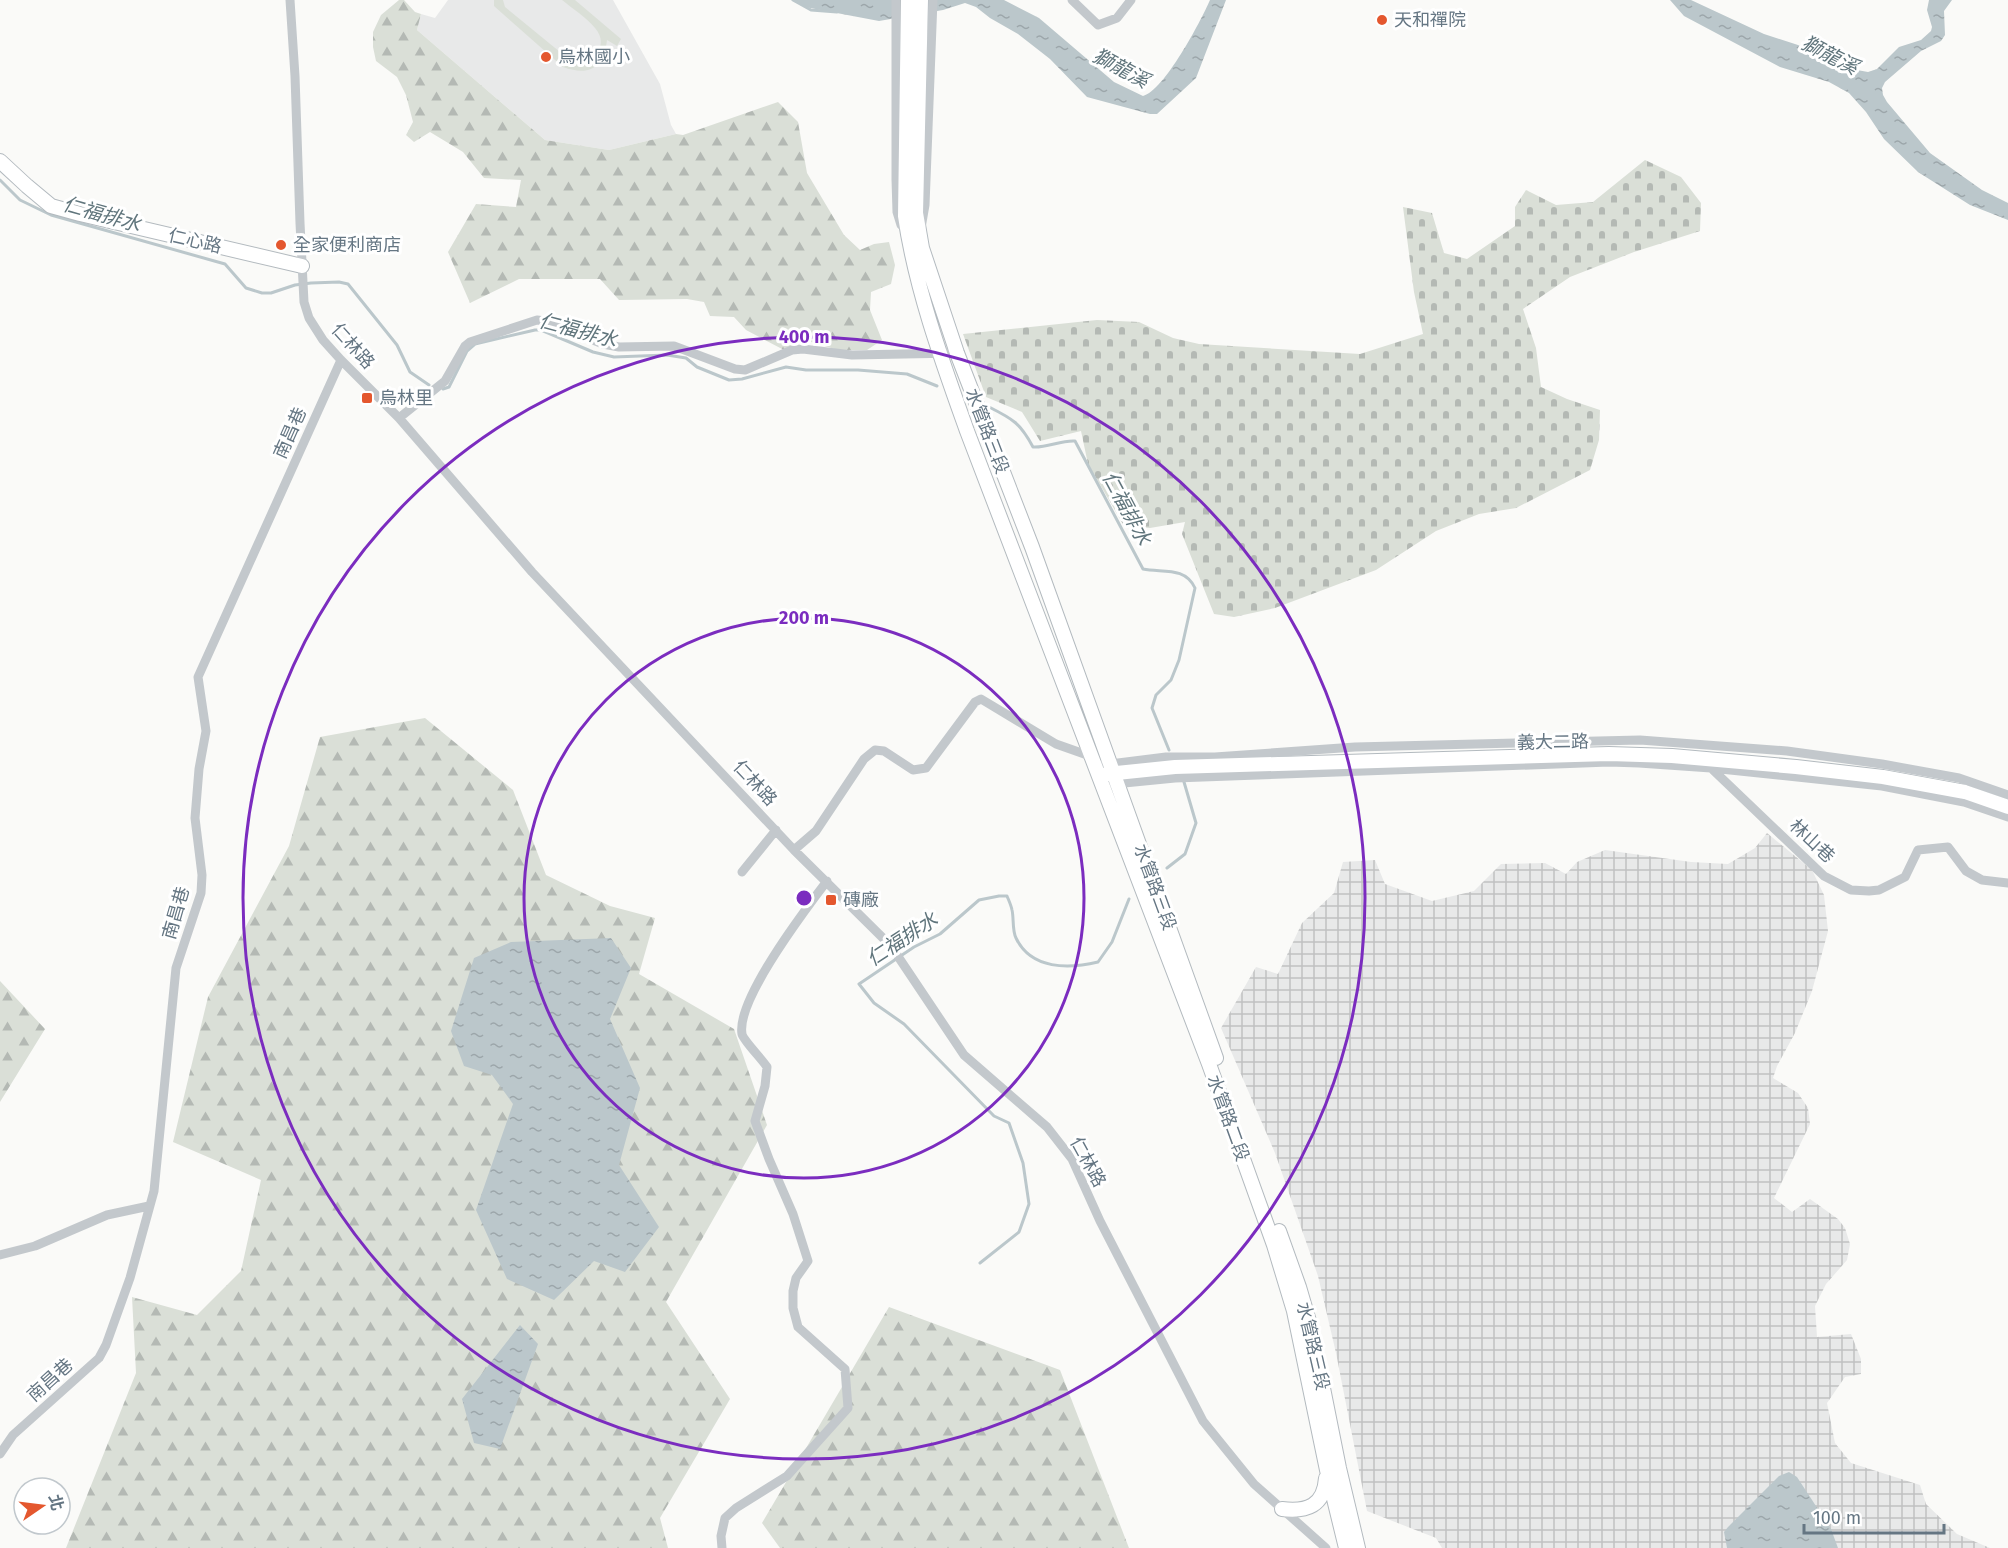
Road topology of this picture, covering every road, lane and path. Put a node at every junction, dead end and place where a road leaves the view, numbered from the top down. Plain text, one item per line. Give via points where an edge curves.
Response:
1 (290, 0) edge
2 (896, 0) edge
3 (909, 0) edge
4 (921, 0) edge
5 (933, 0) edge
6 (1072, 0) edge
7 (1131, 0) edge
8 (914, 42) junction
9 (0, 161) edge
10 (302, 271) junction
11 (957, 353) junction
12 (940, 354) junction
13 (341, 360) junction
14 (399, 418) junction
15 (1708, 745) junction
16 (1711, 764) junction
17 (1096, 771) junction
18 (1114, 773) junction
19 (2008, 795) edge
20 (2008, 807) edge
21 (2008, 817) edge
22 (776, 830) junction
23 (794, 850) junction
24 (742, 872) dead end
25 (827, 881) junction
26 (2008, 883) edge
27 (150, 1206) junction
28 (0, 1255) edge
29 (0, 1454) edge
30 (1327, 1470) junction
31 (1282, 1509) junction
32 (722, 1548) edge
33 (1326, 1548) edge
34 (1346, 1548) edge
35 (1358, 1548) edge

1 - 10 street, 仁林路
2 - 8 street
3 - 8 main road
4 - 8 main road
5 - 8 street
6 - 7 street via 1098,25 1117,18
8 - 11 main road, 水管路三段 via 915,213
8 - 12 main road, 水管路三段 via 905,204 910,251
9 - 10 main road, 仁心路 via 51,206
10 - 13 street, 仁林路 via 309,318
11 - 12 street
11 - 18 main road, 水管路三段
12 - 14 street via 852,355 802,349 745,370 723,366 674,346 603,344 537,320 470,342 445,381
12 - 17 main road, 水管路三段
13 - 14 street, 仁林路
13 - 27 street, 南昌巷 via 198,677 206,731 195,818 201,893 176,968
14 - 22 street, 仁林路 via 532,572
15 - 16 street
15 - 18 street, 義大二路 via 1640,740 1354,747 1166,757
15 - 19 street, 義大二路 via 1882,764 1959,778
16 - 18 main road, 義大二路 via 1661,755 1609,754 1174,767
16 - 20 main road, 義大二路 via 1796,767 1882,777 1965,792
16 - 21 street, 義大二路 via 1882,786 1964,802
16 - 26 street, 林山巷 via 1824,876 1851,890 1889,886 1905,878 1918,850 1948,847 1966,872 1982,880
17 - 18 main road, 義大二路
17 - 23 street via 981,699 926,768 913,770 884,751 875,750 864,759 816,831
17 - 30 main road, 水管路二段 via 1274,1245 1296,1321
18 - 35 main road, 水管路三段 via 1299,1287
22 - 23 street, 仁林路
22 - 24 street
23 - 25 street, 仁林路
25 - 31 street, 仁林路 via 891,946 963,1054 1047,1127 1072,1159 1203,1421 1254,1484
25 - 32 street via 786,935 741,1023 742,1038 768,1067 755,1121 794,1214 808,1262 796,1278 793,1292 798,1327 845,1369 848,1408 787,1476 725,1518
27 - 28 street via 107,1215
27 - 29 street, 南昌巷 via 130,1278 99,1358 13,1436
30 - 31 main road via 1322,1497 1311,1507 1298,1511
30 - 34 main road
31 - 33 street, 仁林路

